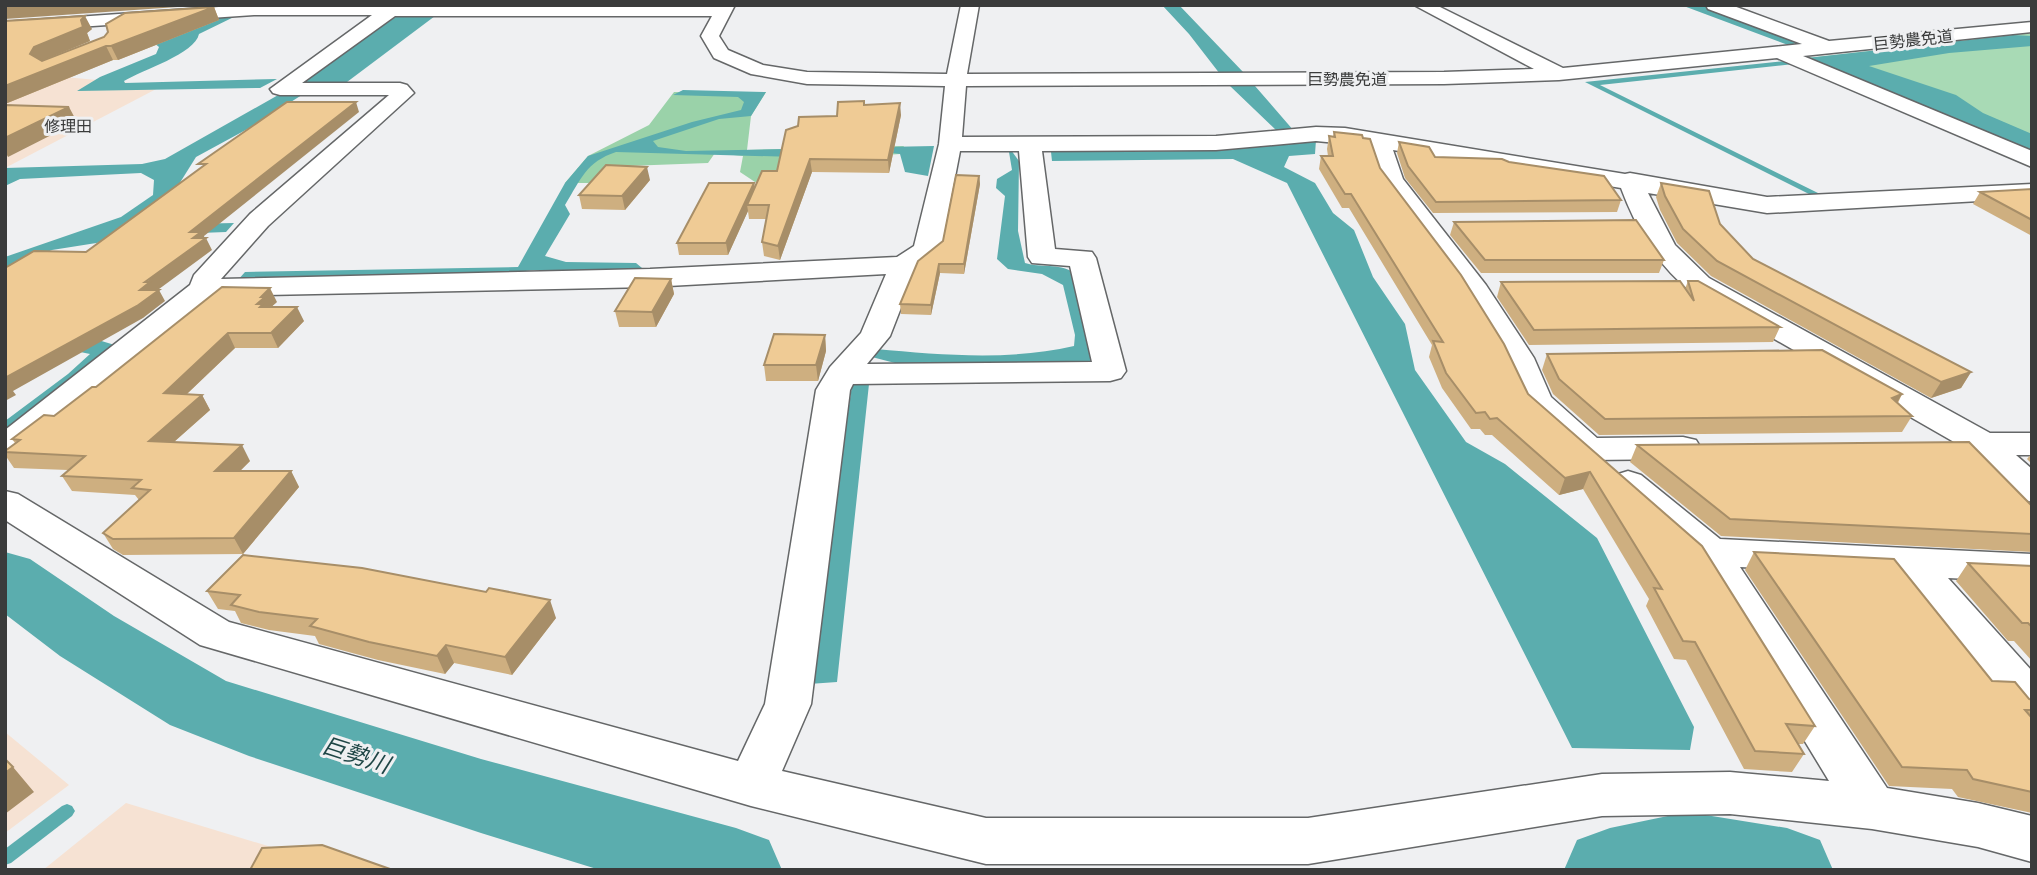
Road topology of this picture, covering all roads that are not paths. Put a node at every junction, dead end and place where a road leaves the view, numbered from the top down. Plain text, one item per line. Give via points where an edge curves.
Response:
1 (970, 5) edge
2 (1422, 5) edge
3 (1714, 5) edge
4 (395, 8) edge
5 (725, 8) edge
6 (123, 21) junction
7 (5, 27) edge
8 (2032, 27) edge
9 (103, 44) edge
10 (1832, 48) junction
11 (1782, 53) junction
12 (1559, 74) junction
13 (956, 80) junction
14 (1378, 140) junction
15 (950, 144) junction
16 (1030, 145) junction
17 (2032, 160) edge
18 (1630, 180) junction
19 (2032, 191) edge
20 (904, 265) junction
21 (1659, 284) edge
22 (1699, 284) junction
23 (205, 288) junction
24 (1821, 353) junction
25 (1766, 354) edge
26 (841, 374) junction
27 (5, 444) edge
28 (1983, 444) junction
29 (2032, 444) edge
30 (1915, 445) edge
31 (1711, 448) edge
32 (1589, 449) junction
33 (2032, 490) edge
34 (5, 503) edge
35 (1710, 552) junction
36 (1911, 562) junction
37 (2032, 568) edge
38 (2032, 702) edge
39 (751, 785) junction
40 (1872, 807) junction
41 (2032, 839) edge

1 - 13 street
2 - 12 street
3 - 10 street
4 - 5 street
4 - 6 street via 179,13
4 - 23 street via 279,89 400,89 404,93 258,220 204,281
5 - 13 street, 巨勢農免道 via 710,36 721,54 758,70 807,78
6 - 7 street
6 - 9 street via 99,34
8 - 10 street, 巨勢農免道
10 - 11 street, 巨勢農免道
11 - 12 street, 巨勢農免道
11 - 17 street
12 - 13 street, 巨勢農免道
13 - 15 street
14 - 16 street via 1316,134 1216,143
14 - 18 street
14 - 32 street via 1391,180 1439,224 1486,285 1531,357 1536,401
15 - 16 street
15 - 20 street via 927,250
16 - 26 street via 1042,257 1082,258 1110,371
18 - 19 street via 1767,205
18 - 22 street via 1632,223
20 - 23 street via 650,278
20 - 26 street via 875,335
21 - 22 street
22 - 24 street
23 - 27 street via 21,436
24 - 25 street
24 - 28 street
26 - 39 street via 833,390 788,704
28 - 29 street
28 - 30 street
28 - 33 street
31 - 32 street
32 - 35 street
34 - 39 street via 215,634
35 - 36 street
35 - 40 street
36 - 37 street
36 - 38 street
39 - 40 street via 986,841 1308,841 1602,795 1730,793
40 - 41 street

